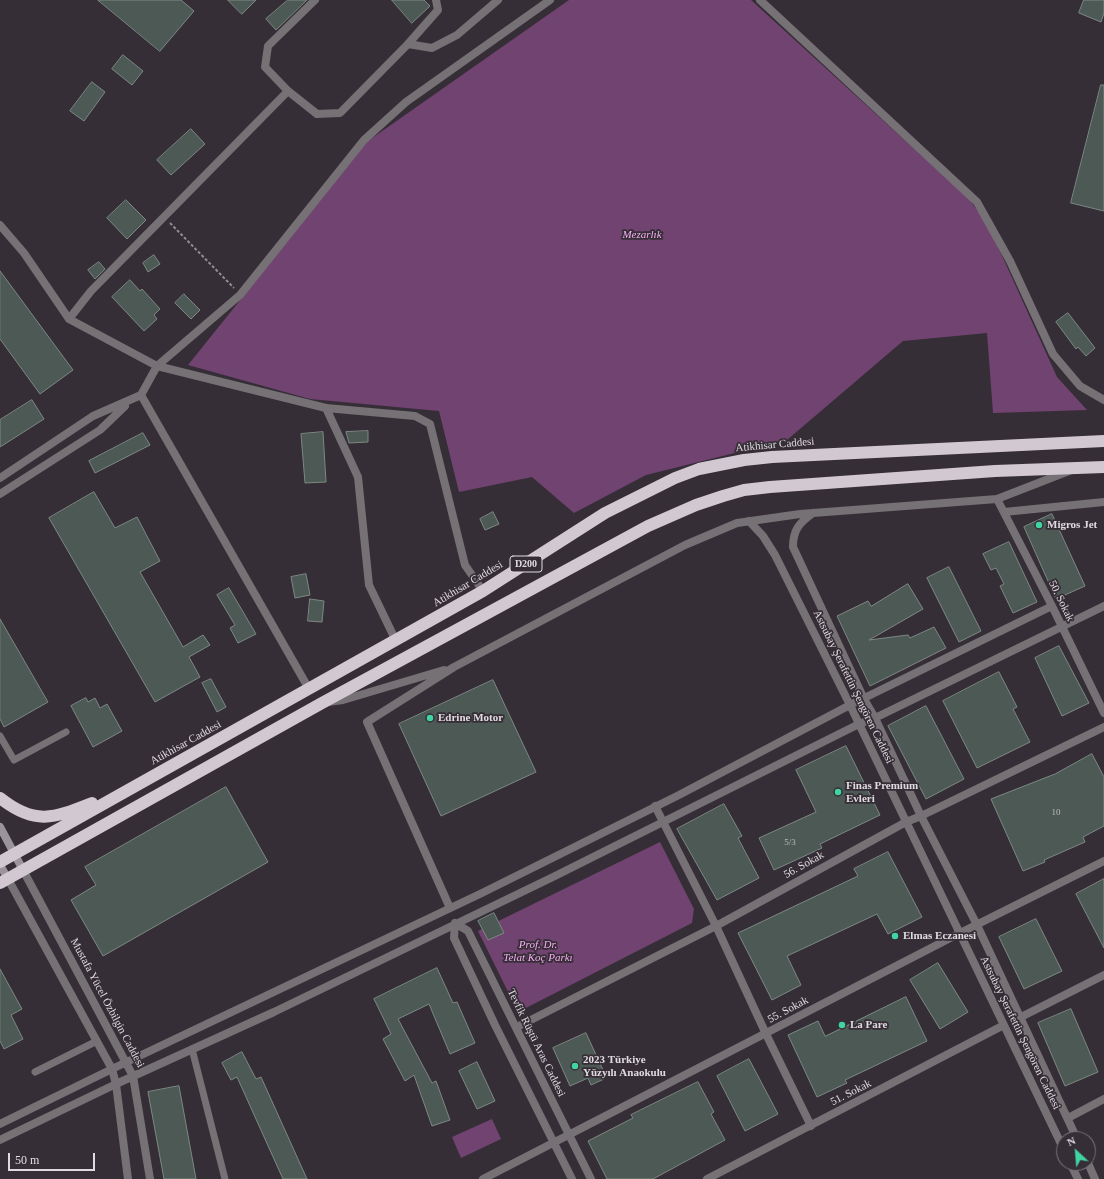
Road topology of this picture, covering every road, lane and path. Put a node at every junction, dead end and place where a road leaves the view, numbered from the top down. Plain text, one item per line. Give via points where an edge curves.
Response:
1 (315, 0) edge
2 (436, 0) edge
3 (498, 0) edge
4 (550, 0) edge
5 (760, 0) edge
6 (408, 44) junction
7 (288, 91) junction
8 (164, 217) junction
9 (0, 225) edge
10 (240, 295) junction
11 (69, 319) junction
12 (157, 366) junction
13 (141, 395) junction
14 (1104, 400) edge
15 (128, 402) junction
16 (326, 408) junction
17 (1104, 441) edge
18 (1080, 466) junction
19 (1104, 467) edge
20 (0, 478) edge
21 (0, 494) edge
22 (997, 499) junction
23 (1104, 502) edge
24 (1004, 512) junction
25 (813, 514) junction
26 (749, 521) junction
27 (483, 591) junction
28 (1052, 606) junction
29 (1104, 606) edge
30 (1062, 627) junction
31 (396, 641) junction
32 (454, 667) junction
33 (309, 689) junction
34 (864, 699) junction
35 (322, 703) junction
36 (850, 705) junction
37 (1104, 713) edge
38 (875, 718) junction
39 (859, 724) junction
40 (1104, 727) edge
41 (66, 732) dead end
42 (0, 736) edge
43 (138, 784) junction
44 (0, 798) edge
45 (655, 806) junction
46 (920, 816) junction
47 (664, 821) junction
48 (906, 822) junction
49 (0, 827) edge
50 (13, 854) junction
51 (1104, 861) edge
52 (0, 863) edge
53 (23, 870) junction
54 (4, 881) edge
55 (450, 908) junction
56 (455, 923) junction
57 (977, 925) junction
58 (716, 926) junction
59 (960, 933) junction
60 (1104, 975) edge
61 (1021, 1016) junction
62 (1004, 1025) junction
63 (517, 1027) junction
64 (766, 1034) junction
65 (97, 1041) junction
66 (192, 1049) junction
67 (126, 1062) junction
68 (112, 1069) junction
69 (36, 1072) dead end
70 (133, 1076) junction
71 (116, 1084) junction
72 (1104, 1099) edge
73 (1068, 1118) junction
74 (0, 1124) edge
75 (811, 1126) junction
76 (1074, 1131) edge
77 (1056, 1133) edge
78 (568, 1134) junction
79 (0, 1140) edge
80 (554, 1141) junction
81 (128, 1179) edge
82 (150, 1179) edge
83 (225, 1179) edge
84 (483, 1179) edge
85 (572, 1179) edge
86 (591, 1179) edge
87 (707, 1179) edge

1 - 7 street via 268,46 265,67
2 - 6 street via 438,10
3 - 6 street via 457,34 432,48
4 - 10 street via 406,102 364,140
5 - 14 street via 977,202 1010,261 1053,354 1080,386
6 - 7 street via 340,113 317,114
7 - 8 street
8 - 10 path
8 - 11 street via 91,291
9 - 11 street via 24,253
10 - 12 street
11 - 12 street
12 - 13 street
12 - 16 street
13 - 15 street
13 - 33 street
15 - 20 street via 93,416
15 - 21 street via 100,430
16 - 27 street via 415,416 430,424 464,565
16 - 31 street via 358,478 368,586
17 - 27 highway, Atikhisar Caddesi / D200 via 772,457 699,469 674,478 605,513
18 - 19 highway, D200
18 - 22 street
18 - 35 highway, D200 via 805,484 744,490 723,496 671,515 620,541
22 - 24 street, 50. Sokak
22 - 25 street
23 - 24 street
24 - 28 street, 50. Sokak
25 - 26 street
25 - 34 street, Astsubay Şerafettin Şengören Caddesi via 796,527 793,547
26 - 32 street via 737,523 686,545
26 - 36 street, Astsubay Şerafettin Şengören Caddesi via 763,536 775,555
27 - 31 highway, Atikhisar Caddesi / D200
28 - 30 street, 50. Sokak
28 - 34 street
29 - 30 street
30 - 37 street, 50. Sokak
30 - 38 street
31 - 33 highway, Atikhisar Caddesi / D200
32 - 35 street via 343,700
32 - 55 street via 367,722
33 - 43 highway, Atikhisar Caddesi / D200
34 - 36 street
34 - 38 street, Astsubay Şerafettin Şengören Caddesi
35 - 53 highway, D200
36 - 39 street, Astsubay Şerafettin Şengören Caddesi
36 - 45 street
38 - 39 street
38 - 46 street, Astsubay Şerafettin Şengören Caddesi
39 - 47 street
39 - 48 street, Astsubay Şerafettin Şengören Caddesi
40 - 46 street, 56. Sokak
41 - 42 lane via 14,760
43 - 44 highway via 64,814 46,817 14,809
43 - 50 highway, Atikhisar Caddesi / D200
45 - 47 street
45 - 55 street
46 - 48 street, 56. Sokak
46 - 57 street, Astsubay Şerafettin Şengören Caddesi
47 - 56 street
47 - 58 street
48 - 58 street, 56. Sokak
48 - 59 street, Astsubay Şerafettin Şengören Caddesi
49 - 50 street
50 - 52 highway, Atikhisar Caddesi / D200
50 - 53 street
51 - 57 street, 55. Sokak
52 - 54 street
53 - 54 highway, D200
53 - 67 street, Mustafa Yücel Özbilgin Caddesi
54 - 65 street
55 - 67 street
56 - 63 street, Tevfik Rüştü Aras Caddesi via 468,931
56 - 66 street via 274,1012
56 - 80 street via 454,938 495,1026
57 - 59 street, 55. Sokak
57 - 61 street, Astsubay Şerafettin Şengören Caddesi
58 - 63 street, 56. Sokak
58 - 64 street
59 - 62 street, Astsubay Şerafettin Şengören Caddesi
59 - 64 street, 55. Sokak
60 - 61 street
61 - 73 street, Astsubay Şerafettin Şengören Caddesi
62 - 75 street, 51. Sokak
62 - 77 street, Astsubay Şerafettin Şengören Caddesi
63 - 78 street, Tevfik Rüştü Aras Caddesi
64 - 75 street
64 - 78 street, 55. Sokak
65 - 68 street
65 - 69 lane
66 - 70 street
66 - 83 lane
67 - 68 street
67 - 70 street, Mustafa Yücel Özbilgin Caddesi
68 - 71 street
68 - 74 street
70 - 71 street
70 - 82 street, Mustafa Yücel Özbilgin Caddesi
71 - 79 street
71 - 81 street
72 - 73 street
73 - 76 street, Astsubay Şerafettin Şengören Caddesi
75 - 87 street, 51. Sokak
78 - 80 street, 55. Sokak
78 - 86 street, Tevfik Rüştü Aras Caddesi
80 - 84 street, 55. Sokak
80 - 85 street

